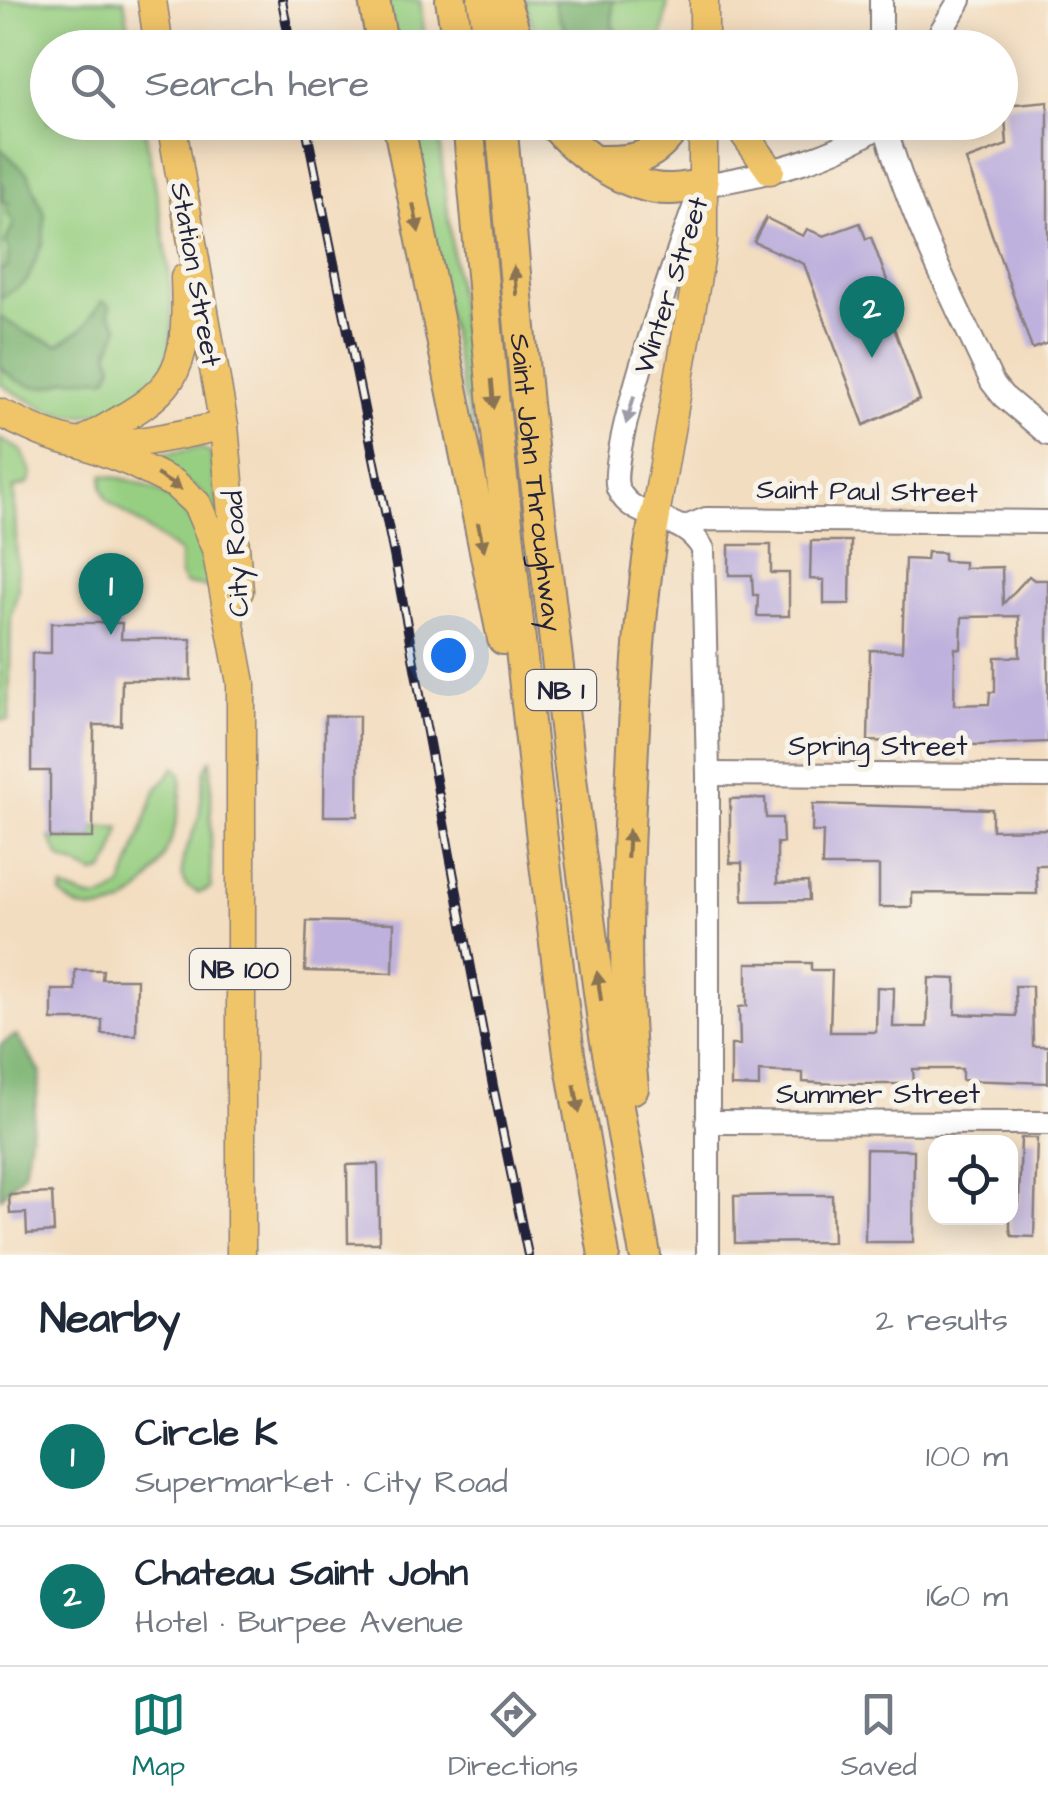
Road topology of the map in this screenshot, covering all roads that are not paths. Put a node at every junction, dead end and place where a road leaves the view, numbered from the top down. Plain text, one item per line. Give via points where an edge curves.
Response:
1 (152, 0) edge
2 (374, 0) edge
3 (451, 0) edge
4 (483, 0) edge
5 (504, 0) edge
6 (704, 0) edge
7 (881, 0) edge
8 (960, 0) edge
9 (157, 30) edge
10 (380, 30) edge
11 (456, 30) edge
12 (488, 30) edge
13 (514, 30) edge
14 (704, 30) edge
15 (881, 30) edge
16 (942, 30) edge
17 (174, 140) edge
18 (402, 140) edge
19 (470, 140) edge
20 (503, 140) edge
21 (566, 140) edge
22 (663, 140) edge
23 (704, 140) edge
24 (749, 140) edge
25 (856, 140) edge
26 (890, 140) edge
27 (594, 161) junction
28 (770, 170) junction
29 (704, 185) junction
30 (181, 186) junction
31 (0, 413) edge
32 (224, 426) junction
33 (1048, 434) edge
34 (80, 443) junction
35 (655, 516) junction
36 (1048, 522) edge
37 (686, 527) junction
38 (241, 683) junction
39 (708, 774) junction
40 (1048, 776) edge
41 (542, 840) junction
42 (707, 1122) junction
43 (1048, 1124) edge
44 (240, 1255) edge
45 (604, 1255) edge
46 (647, 1255) edge
47 (708, 1255) edge

1 - 9 main road
2 - 10 highway
3 - 11 highway
4 - 12 highway
5 - 13 highway
6 - 14 main road
7 - 15 street
8 - 16 street
17 - 30 main road, Station Street / NB 100
18 -> 41 highway
19 -> 41 highway, Saint John Throughway / NB 1
46 -> 20 highway, Saint John Throughway / NB 1 via 605,1036 578,838
21 - 27 highway
22 - 27 highway via 631,162
23 - 29 main road
24 - 28 main road
25 - 28 street
26 - 33 street via 936,263 992,382
27 - 29 highway via 621,177 668,190
28 - 29 street
29 - 35 main road, Winter Street via 703,242
29 -> 35 street, Winter Street via 615,470 625,499
30 - 32 main road, Station Street / NB 100
30 - 34 main road via 187,326 180,362 139,411
31 - 34 main road
32 - 34 main road
32 - 38 main road, City Road / NB 100
34 -> 38 main road via 152,472 197,504 216,548
35 - 37 street
46 -> 35 highway via 628,1037 625,903 634,722
36 - 37 street, Saint Paul Street via 706,519
37 - 39 street via 703,548
38 - 44 main road, NB 100
39 - 40 street, Spring Street
39 - 42 street
41 -> 45 highway, Saint John Throughway / NB 1
42 - 43 street, Summer Street
42 - 47 street

